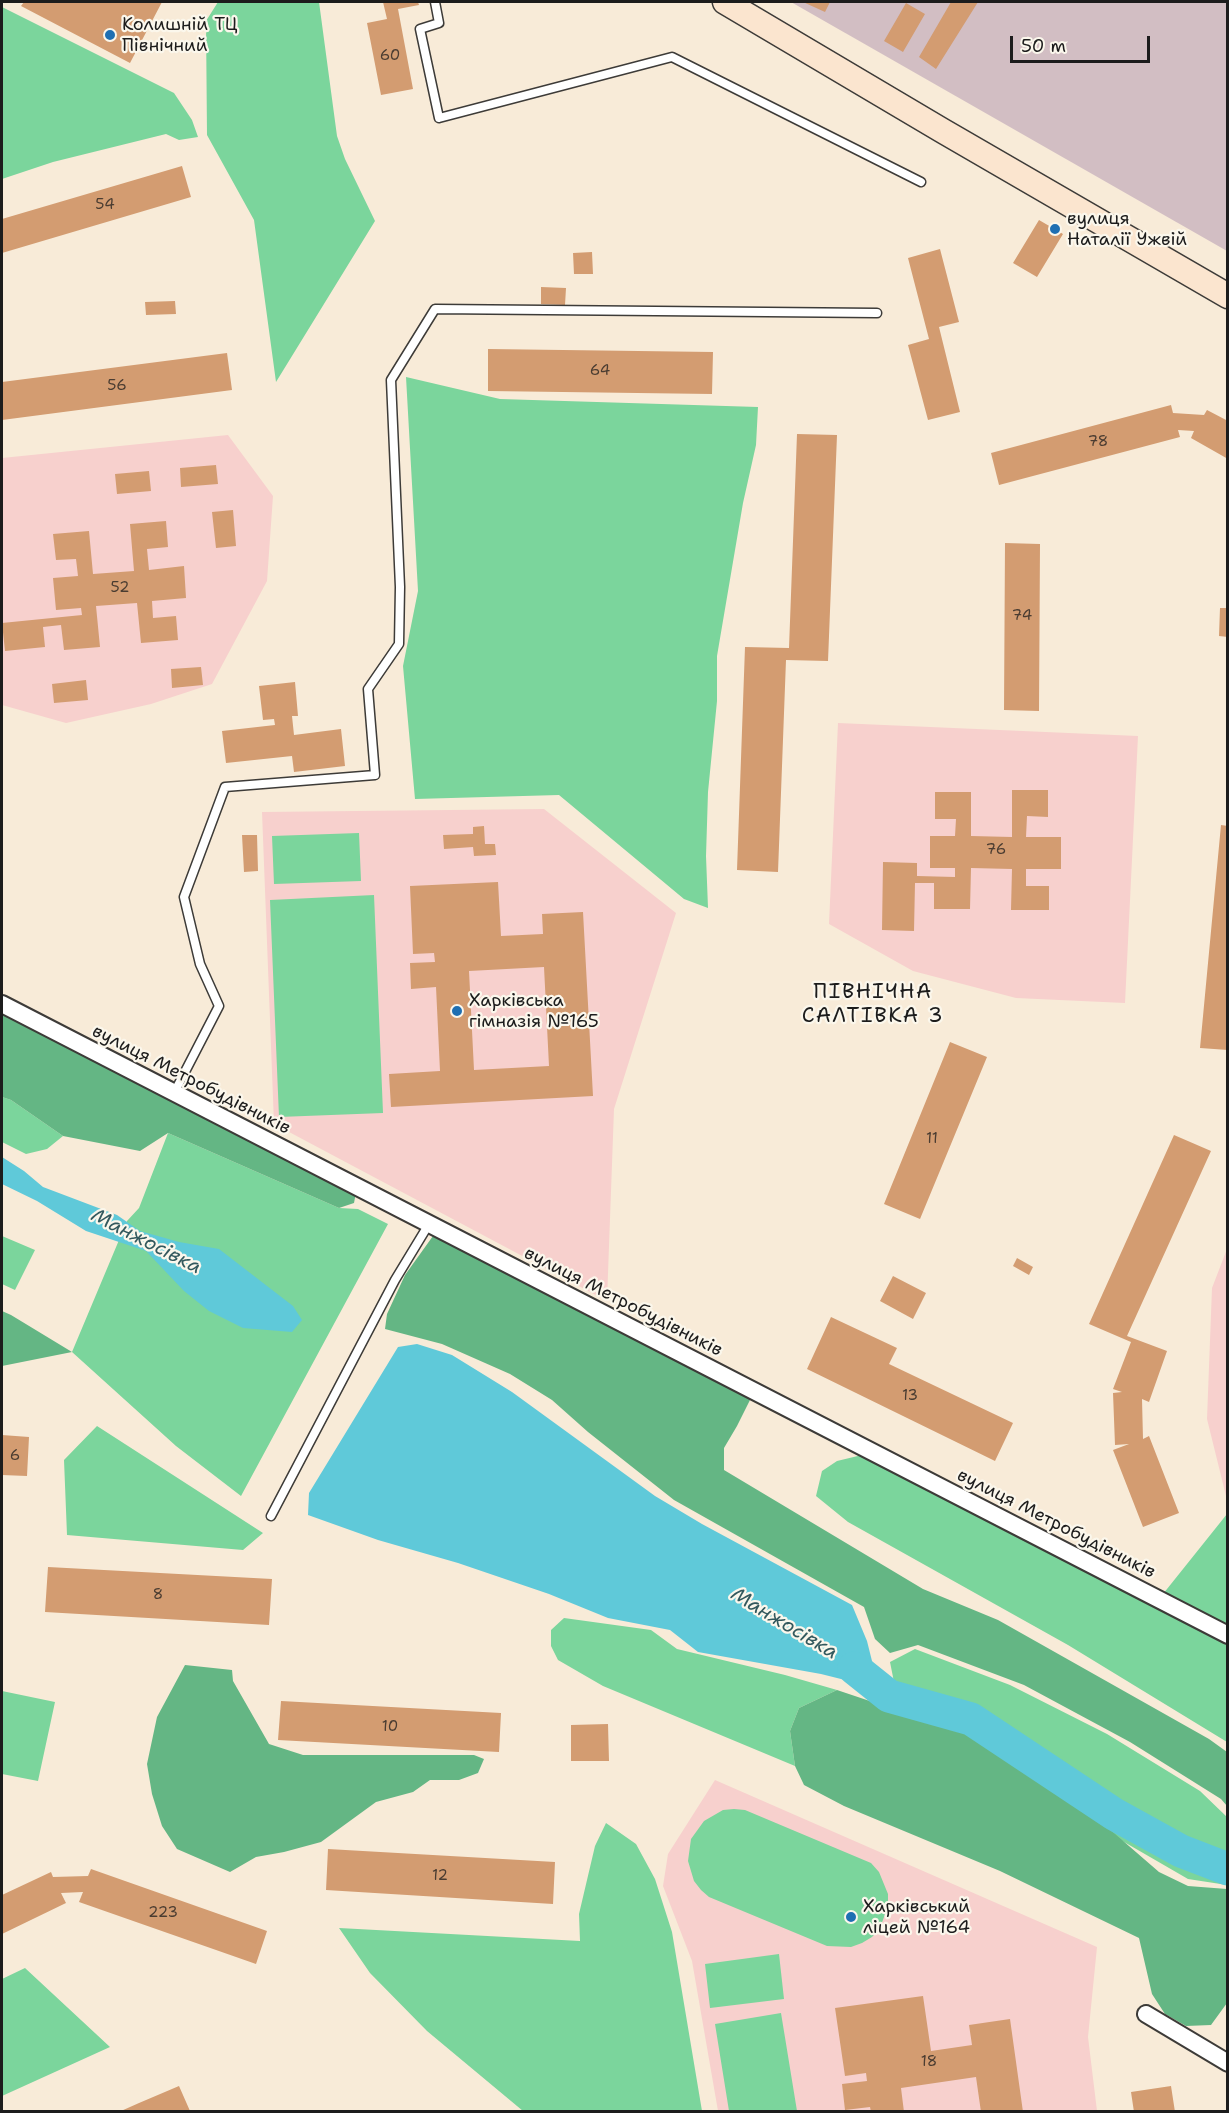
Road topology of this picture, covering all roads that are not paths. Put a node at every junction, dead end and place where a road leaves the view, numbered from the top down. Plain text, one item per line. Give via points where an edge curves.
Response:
1 (435, 2) edge
2 (725, 2) edge
3 (921, 182) dead end
4 (1227, 296) edge
5 (877, 313) dead end
6 (2, 1004) edge
7 (174, 1093) junction
8 (429, 1224) junction
9 (271, 1516) dead end
10 (1227, 1635) edge
11 (1146, 2014) dead end
12 (1227, 2063) edge

1 - 3 lane via 439,23 420,29 439,118 672,57
2 - 4 main road
5 - 7 lane via 435,309 390,380 399,644 368,689 375,775 225,787 184,897 200,964 219,1006
6 - 7 street, вулиця Метробудівників
7 - 8 street, вулиця Метробудівників
8 - 9 lane via 395,1280
8 - 10 street, вулиця Метробудівників
11 - 12 street

